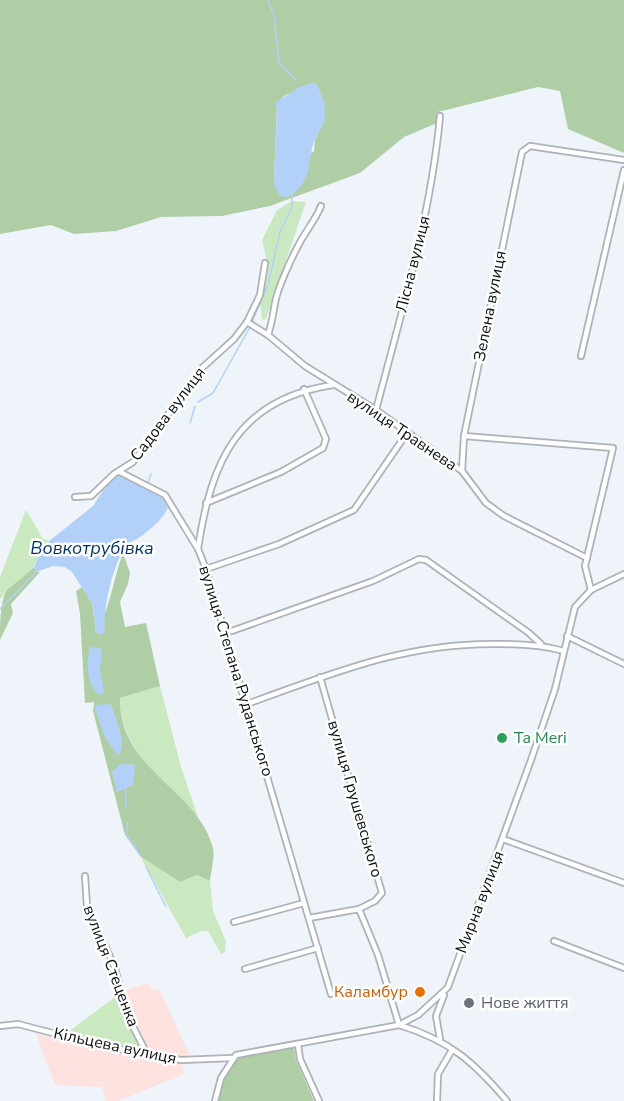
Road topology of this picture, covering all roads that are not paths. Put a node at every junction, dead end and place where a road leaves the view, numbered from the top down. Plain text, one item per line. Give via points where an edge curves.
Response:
1 (440, 117) dead end
2 (624, 160) edge
3 (624, 170) edge
4 (321, 206) dead end
5 (266, 264) dead end
6 (247, 322) junction
7 (268, 335) junction
8 (581, 356) dead end
9 (333, 385) junction
10 (304, 389) junction
11 (376, 410) junction
12 (407, 433) junction
13 (464, 436) junction
14 (462, 471) junction
15 (120, 472) junction
16 (75, 497) dead end
17 (206, 503) junction
18 (198, 549) junction
19 (587, 558) junction
20 (206, 569) junction
21 (624, 574) edge
22 (591, 590) junction
23 (225, 633) junction
24 (567, 636) junction
25 (541, 644) junction
26 (564, 651) junction
27 (624, 664) edge
28 (320, 677) junction
29 (247, 704) junction
30 (503, 839) junction
31 (85, 876) dead end
32 (624, 883) edge
33 (304, 903) junction
34 (359, 909) junction
35 (309, 918) junction
36 (234, 922) dead end
37 (554, 941) dead end
38 (318, 948) junction
39 (624, 968) edge
40 (245, 969) dead end
41 (448, 987) junction
42 (332, 994) dead end
43 (399, 1025) junction
44 (0, 1026) edge
45 (440, 1039) junction
46 (298, 1044) junction
47 (452, 1050) junction
48 (147, 1054) junction
49 (232, 1058) junction
50 (215, 1101) edge
51 (319, 1101) edge
52 (436, 1101) edge
53 (507, 1101) edge

1 - 11 street, Лісна вулиця via 422,230
2 - 13 street, Зелена вулиця via 524,148
3 - 8 street
4 - 7 street via 280,287
5 - 6 street, Садова вулиця via 260,295
6 - 7 street, вулиця Травнева
6 - 15 street, Садова вулиця via 202,368 133,462
7 - 9 street, вулиця Травнева
9 - 10 street
9 - 11 street, вулиця Травнева
10 - 17 street via 257,414 243,429 210,484
10 - 17 street via 326,439 323,448 281,472
11 - 12 street, вулиця Травнева
12 - 14 street, вулиця Травнева
12 - 20 street via 354,510 279,544
13 - 14 street, Зелена вулиця
13 - 19 street via 613,448
14 - 19 street, вулиця Травнева via 486,502 504,516
15 - 16 street, Садова вулиця via 91,496
15 - 18 street, вулиця Степана Руданського via 165,495
17 - 18 street
18 - 20 street, вулиця Степана Руданського
19 - 22 street via 585,572
20 - 23 street, вулиця Степана Руданського
21 - 22 street, Мирна вулиця
22 - 24 street, Мирна вулиця via 574,607
23 - 25 street via 373,580 410,562 426,560
23 - 29 street, вулиця Степана Руданського
24 - 26 street, Мирна вулиця
24 - 27 street
25 - 26 street
25 - 28 street via 457,643 365,661
26 - 30 street, Мирна вулиця via 555,689
28 - 29 street
28 - 34 street, вулиця Грушевського via 382,893
29 - 33 street, вулиця Степана Руданського
30 - 32 street
30 - 41 street, Мирна вулиця
31 - 48 street, вулиця Стеценка via 87,906 113,962 127,1015
33 - 35 street, вулиця Степана Руданського
33 - 36 street
34 - 35 street, вулиця Грушевського
34 - 43 street
35 - 38 street, вулиця Степана Руданського
37 - 39 street
38 - 40 street
38 - 42 street, вулиця Степана Руданського
41 - 43 street, Мирна вулиця via 424,1010
41 - 45 street via 437,1011
43 - 45 street
43 - 46 street, Мирна вулиця
44 - 48 street, Кільцева вулиця via 18,1024
45 - 47 street
46 - 49 street, Мирна вулиця via 240,1053
46 - 51 street via 300,1059
47 - 52 street via 438,1074
47 - 53 street via 479,1068
48 - 49 street, Кільцева вулиця via 181,1060
49 - 50 street

